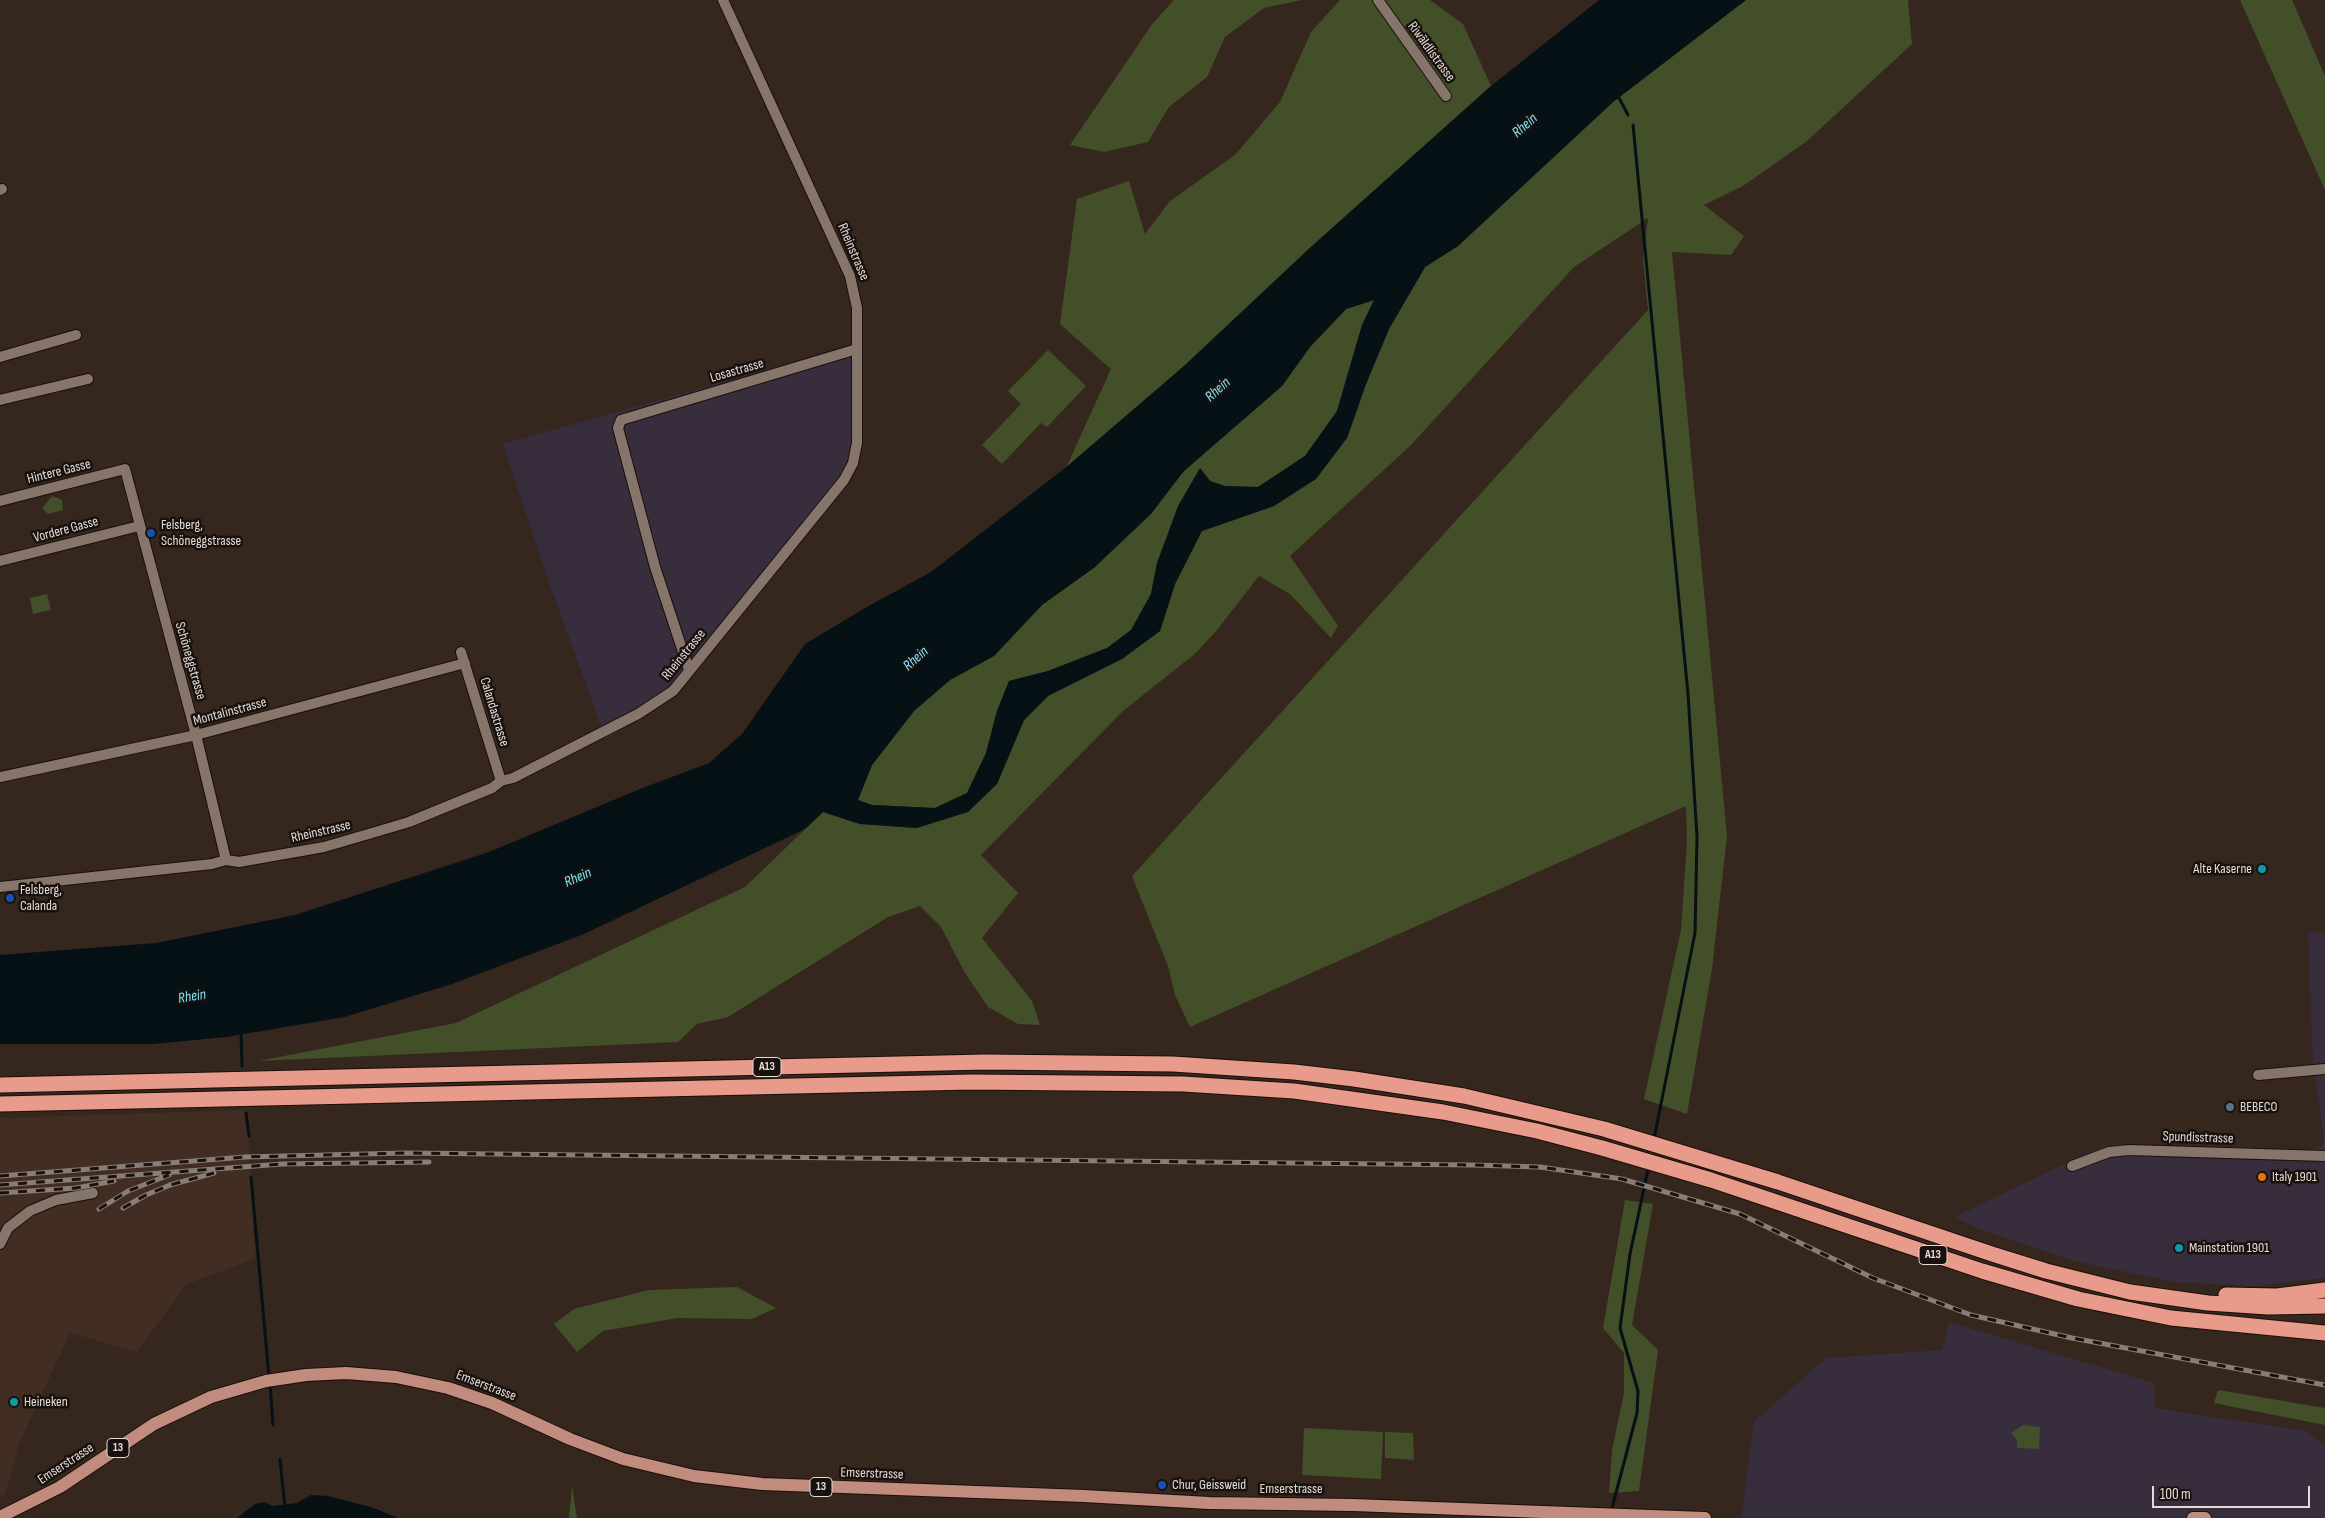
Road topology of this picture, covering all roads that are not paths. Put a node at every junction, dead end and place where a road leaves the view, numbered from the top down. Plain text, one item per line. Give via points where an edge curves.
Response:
1 (723, 0) edge
2 (1378, 0) edge
3 (1446, 96) dead end
4 (76, 335) dead end
5 (857, 349) junction
6 (0, 357) edge
7 (88, 379) dead end
8 (0, 400) edge
9 (125, 469) joint
10 (0, 501) edge
11 (139, 526) junction
12 (0, 561) edge
13 (461, 652) dead end
14 (465, 664) junction
15 (689, 670) junction
16 (196, 735) junction
17 (0, 778) edge
18 (501, 781) junction
19 (226, 860) junction
20 (0, 887) edge
21 (2325, 1069) edge
22 (2258, 1075) dead end
23 (0, 1085) edge
24 (0, 1104) edge
25 (2325, 1156) edge
26 (2072, 1166) dead end
27 (93, 1193) dead end
28 (0, 1244) edge
29 (2325, 1290) edge
30 (2160, 1297) junction
31 (2325, 1306) edge
32 (2325, 1325) edge
33 (2264, 1326) junction
34 (2325, 1333) edge
35 (0, 1517) edge
36 (1705, 1518) edge
37 (2193, 1518) edge
38 (2204, 1518) edge

1 - 5 street, Rheinstrasse via 850,276 857,308
2 - 3 street, Riwäldlistrasse
4 - 6 street
5 - 15 street, Rheinstrasse via 857,443 849,471
5 - 15 street, Losastrasse via 624,418 618,428 655,567
7 - 8 street
9 - 10 street, Hintere Gasse
9 - 11 street, Schöneggstrasse
11 - 12 street, Vordere Gasse
11 - 16 street, Schöneggstrasse
13 - 14 street, Calandastrasse
14 - 16 street, Montalinstrasse
14 - 18 street, Calandastrasse
15 - 18 street, Rheinstrasse via 673,691 638,714 513,778
16 - 17 street, Montalinstrasse
16 - 19 street, Schöneggstrasse
18 - 19 street, Rheinstrasse via 492,788 409,822 324,847 239,862
19 - 20 street, Rheinstrasse
21 - 22 street
23 - 30 highway, A13 via 1074,1061 1294,1072 1410,1087 1535,1111 1778,1182 2046,1271
24 - 33 highway, A13 via 952,1082 1111,1081 1313,1093 1406,1106 1532,1130 1649,1162 1982,1271 2078,1299 2171,1318
25 - 26 street, Spundisstrasse via 2129,1150 2109,1152
27 - 28 street via 56,1200 30,1211 8,1228
29 - 30 highway, A13 via 2277,1296 2181,1292
30 - 31 highway, A13 via 2249,1306
32 - 33 highway, A13
33 - 34 highway, A13
35 - 36 main road, Emserstrasse / 13 via 60,1487 167,1417 211,1397 240,1387 306,1375 372,1374 423,1381 492,1403 623,1459 694,1476 762,1484 1209,1503 1363,1505
37 - 38 main road

